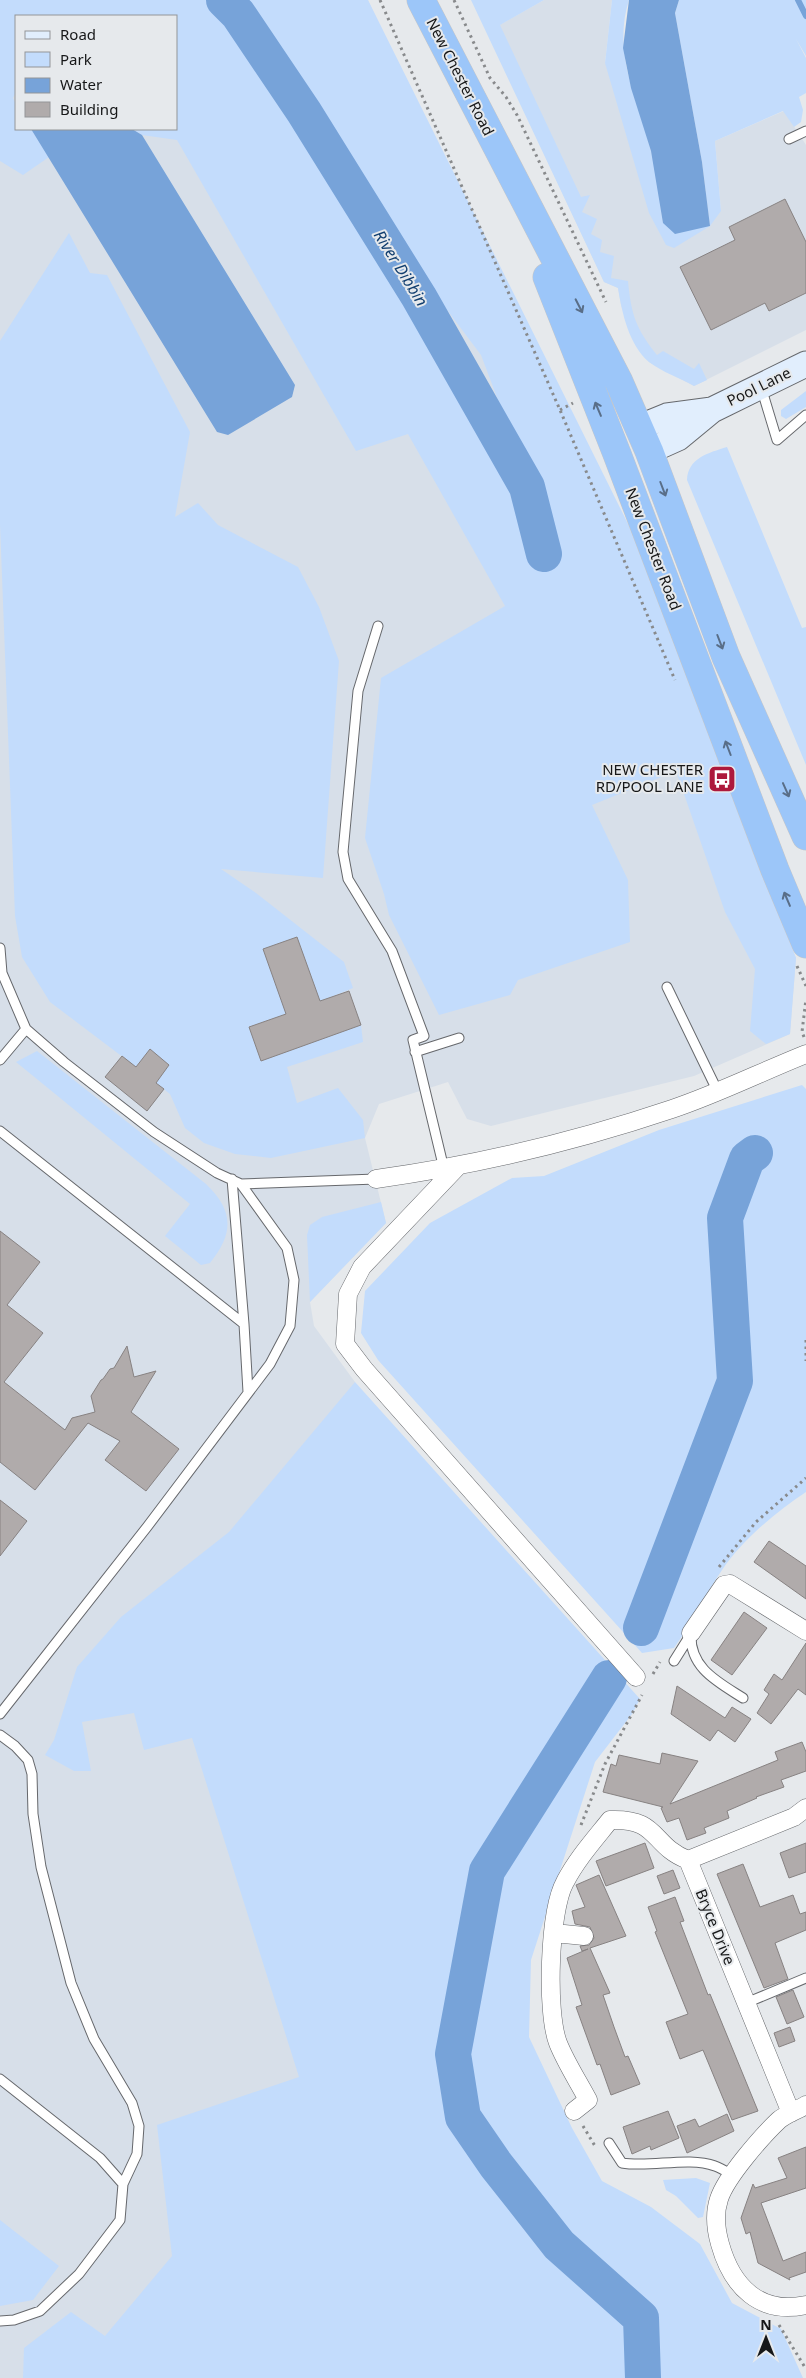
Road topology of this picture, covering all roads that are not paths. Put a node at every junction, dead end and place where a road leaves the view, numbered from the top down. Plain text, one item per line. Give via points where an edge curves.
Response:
1 (420, 0) edge
2 (806, 131) edge
3 (789, 139) dead end
4 (500, 154) junction
5 (806, 364) edge
6 (761, 387) junction
7 (806, 415) edge
8 (644, 439) junction
9 (617, 454) junction
10 (378, 626) dead end
11 (806, 836) edge
12 (0, 948) edge
13 (800, 951) edge
14 (1, 973) edge
15 (668, 987) dead end
16 (26, 1029) junction
17 (458, 1038) dead end
18 (415, 1052) junction
19 (806, 1054) edge
20 (0, 1060) edge
21 (717, 1090) junction
22 (0, 1131) edge
23 (451, 1168) junction
24 (232, 1179) junction
25 (376, 1179) joint
26 (241, 1184) junction
27 (244, 1324) junction
28 (248, 1392) junction
29 (806, 1631) edge
30 (691, 1634) junction
31 (674, 1661) dead end
32 (644, 1681) road end
33 (744, 1698) dead end
34 (0, 1714) edge
35 (0, 1734) edge
36 (806, 1808) edge
37 (688, 1860) junction
38 (554, 1933) junction
39 (584, 1936) dead end
40 (806, 1978) edge
41 (746, 2004) junction
42 (0, 2079) edge
43 (799, 2109) edge
44 (574, 2111) road end
45 (610, 2143) dead end
46 (732, 2175) junction
47 (123, 2184) junction
48 (806, 2305) edge
49 (0, 2321) edge

1 - 4 highway, New Chester Road
2 - 3 lane
4 -> 8 highway, New Chester Road
9 -> 4 highway, New Chester Road
5 - 6 street, Pool Lane
6 - 7 lane via 778,440
6 - 8 street, Pool Lane via 712,410 678,438
8 - 9 highway
8 -> 11 highway, New Chester Road via 726,657
13 -> 9 highway, New Chester Road via 768,851
10 - 18 lane via 358,691 343,852 348,879 392,951 424,1036 413,1040
12 - 14 lane
14 - 16 lane
15 - 21 lane
16 - 20 lane
16 - 24 lane via 154,1132 217,1173
17 - 18 lane
18 - 23 lane
19 - 21 street
21 - 23 street via 674,1108 554,1146
22 - 27 lane
23 - 25 street
23 - 32 street via 362,1267 348,1294 345,1344
24 - 26 lane
24 - 27 lane
25 - 26 lane
26 - 28 lane via 287,1248 294,1280 290,1326 270,1364
27 - 28 lane
28 - 34 lane
29 - 30 street via 730,1584 724,1585
30 - 31 lane
30 - 33 lane via 690,1641 701,1668
35 - 47 lane via 28,1760 41,1867 71,1983 94,2039 132,2103 139,2126 137,2154
36 - 37 street via 794,1817
37 - 38 street via 665,1847 646,1826 627,1820 610,1820 564,1883 557,1905
37 - 41 street, Bryce Drive
38 - 39 street
38 - 44 street via 552,2015 558,2042 588,2100
40 - 41 lane
41 - 43 street, Bryce Drive
42 - 47 lane via 100,2158
43 - 46 street via 780,2119
45 - 46 lane via 622,2163 700,2163
46 - 48 street via 718,2199 716,2218 724,2258 733,2278 746,2293 776,2306
47 - 49 lane via 120,2220 79,2274 40,2311

